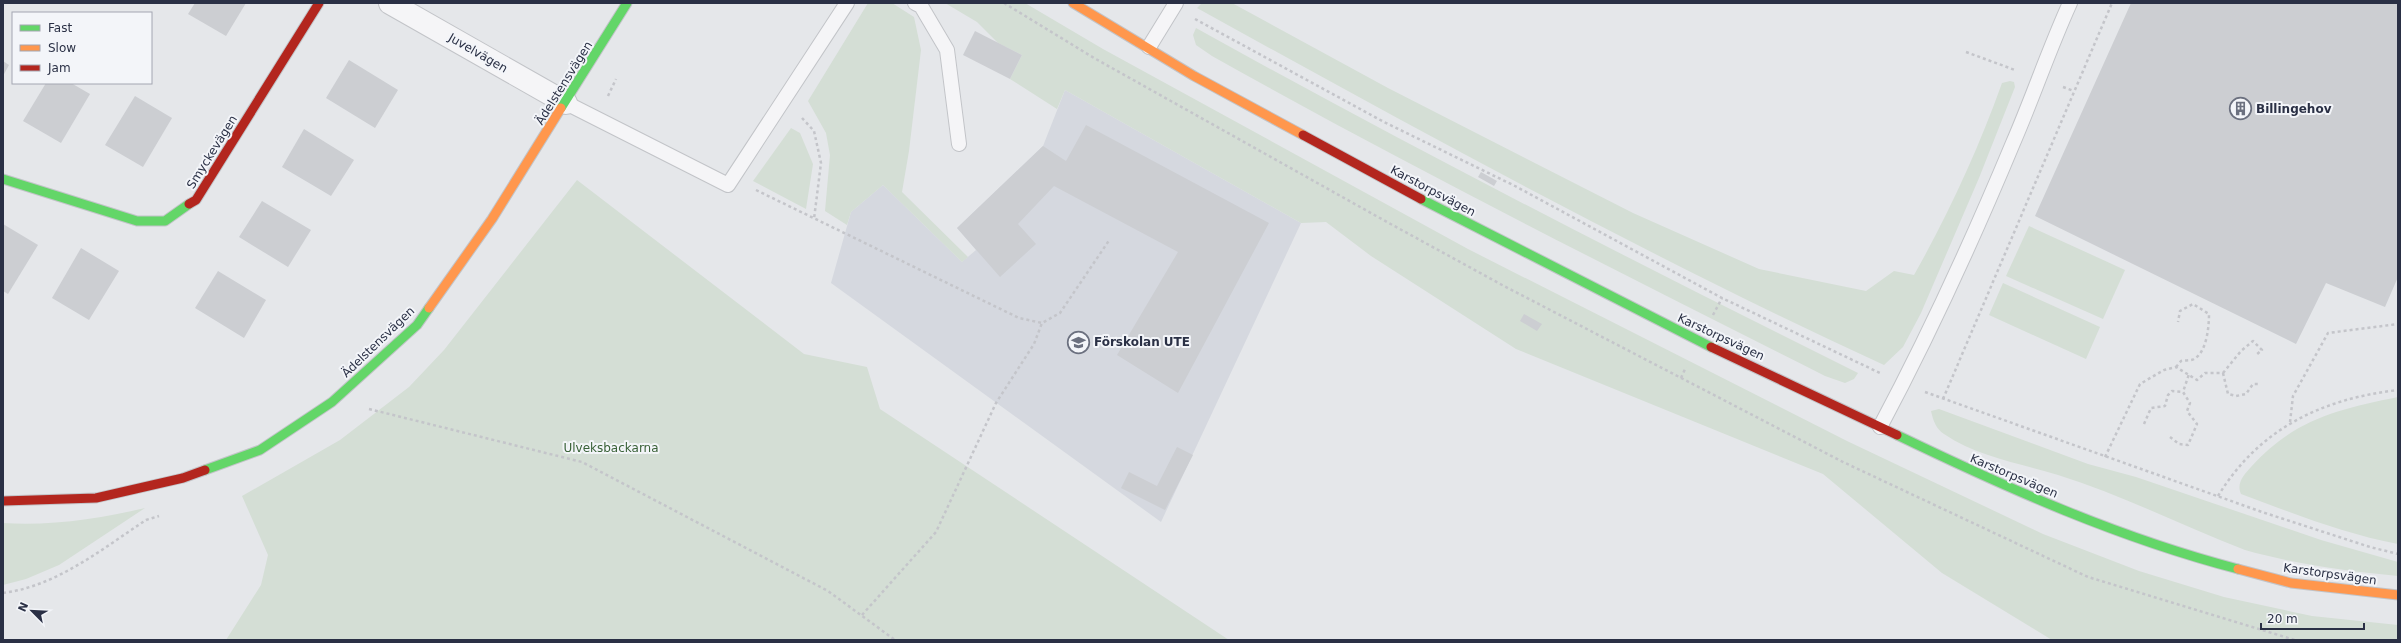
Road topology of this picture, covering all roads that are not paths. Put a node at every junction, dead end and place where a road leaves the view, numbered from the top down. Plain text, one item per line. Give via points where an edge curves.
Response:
1 (318, 3) edge
2 (390, 3) edge
3 (628, 3) edge
4 (847, 3) edge
5 (915, 3) edge
6 (1073, 3) edge
7 (2070, 3) edge
8 (1175, 5) edge
9 (1149, 47) junction
10 (566, 103) junction
11 (959, 144) dead end
12 (3, 179) edge
13 (1880, 427) junction
14 (3, 501) edge
15 (2398, 595) edge

1 - 12 main road, Smyckevägen via 196,200 165,221 137,221
2 - 10 street, Juvelvägen
3 - 10 main road, Ädelstensvägen
4 - 10 lane via 728,185
5 - 11 lane via 921,6 947,50
6 - 9 main road, Karstorpsvägen
7 - 13 lane via 2014,142 1903,383
8 - 9 lane
9 - 13 main road, Karstorpsvägen via 1194,76 1459,219 1699,341
10 - 14 main road, Ädelstensvägen via 492,219 416,325 332,402 260,450 182,478 96,498
13 - 15 main road, Karstorpsvägen via 1968,469 2068,512 2180,554 2292,583

